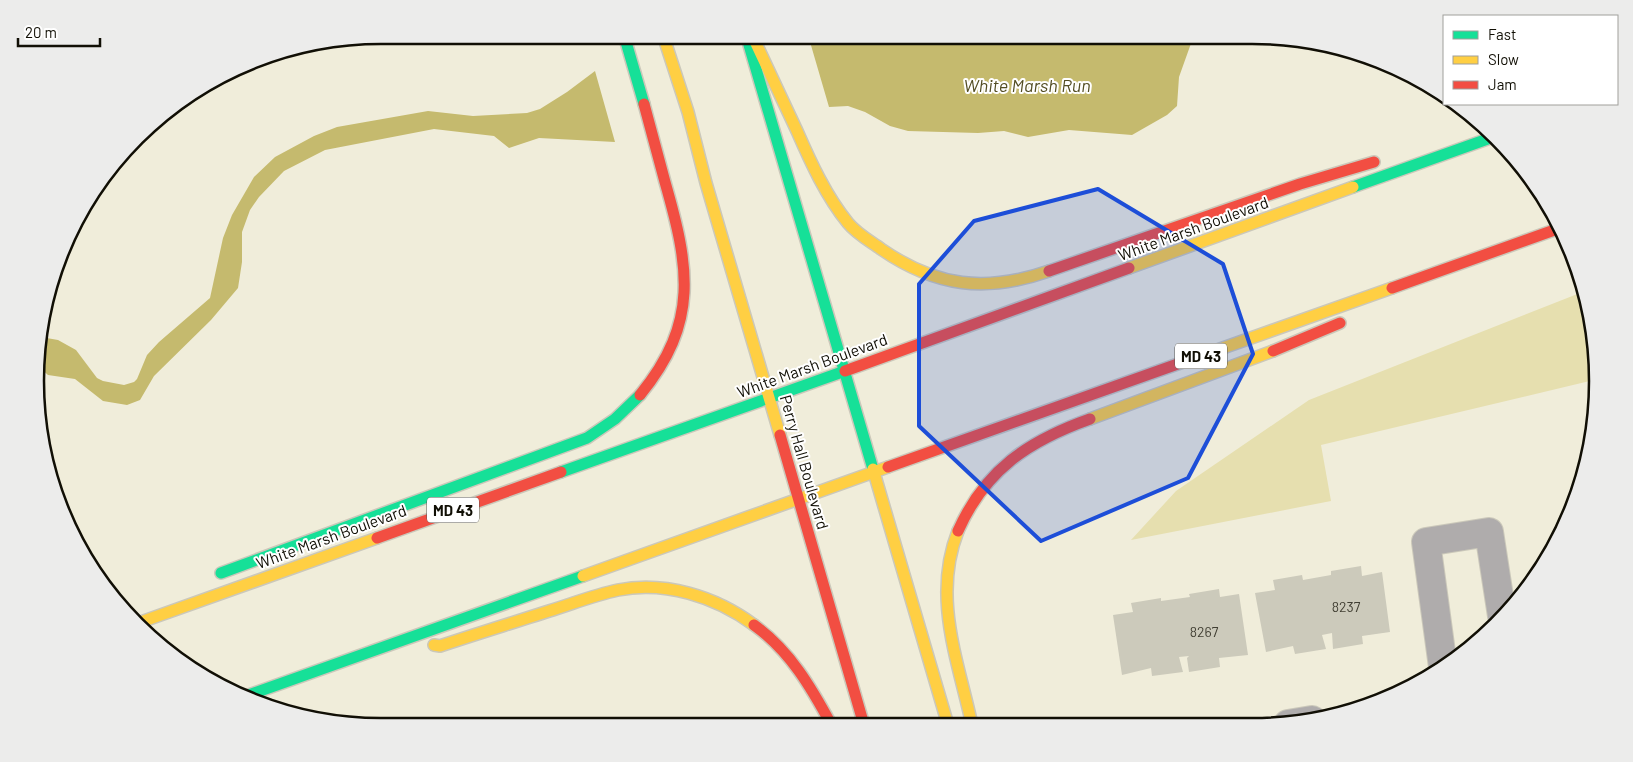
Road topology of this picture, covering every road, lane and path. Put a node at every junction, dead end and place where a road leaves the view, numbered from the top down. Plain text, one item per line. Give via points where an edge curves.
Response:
1 (627, 44) edge
2 (667, 44) edge
3 (749, 44) edge
4 (756, 44) edge
5 (1486, 139) edge
6 (1384, 159) dead end
7 (1553, 230) edge
8 (1528, 239) junction
9 (1385, 303) dead end
10 (1349, 319) dead end
11 (844, 371) junction
12 (769, 398) junction
13 (874, 472) junction
14 (798, 499) junction
15 (208, 578) dead end
16 (1501, 608) edge
17 (145, 621) edge
18 (400, 641) junction
19 (1442, 659) edge
20 (253, 693) edge
21 (827, 718) edge
22 (862, 718) edge
23 (946, 718) edge
24 (970, 718) edge

1 - 15 main road via 679,232 685,278 684,309 678,327 657,372 641,394 618,417 587,438
2 - 12 main road, Perry Hall Boulevard
3 - 11 main road
4 - 6 main road via 820,182 849,224 903,264 941,280 993,284 1021,281 1300,184
5 - 11 main road, White Marsh Boulevard / MD 43
7 - 8 main road, MD 43
8 - 9 main road
8 - 13 main road, MD 43
10 - 24 main road via 1296,343 1046,436 1003,466 977,497 964,519 952,548 946,581 949,634
11 - 12 main road, White Marsh Boulevard / MD 43
11 - 13 main road
12 - 14 main road, Perry Hall Boulevard
12 - 17 main road, White Marsh Boulevard / MD 43
13 - 14 main road, MD 43
13 - 23 main road
14 - 18 main road, MD 43
14 - 22 main road, Perry Hall Boulevard
16 - 19 street via 1489,532 1426,542
18 - 20 main road, MD 43
18 - 21 main road via 440,646 609,591 642,587 672,590 699,596 729,609 768,636 799,670

